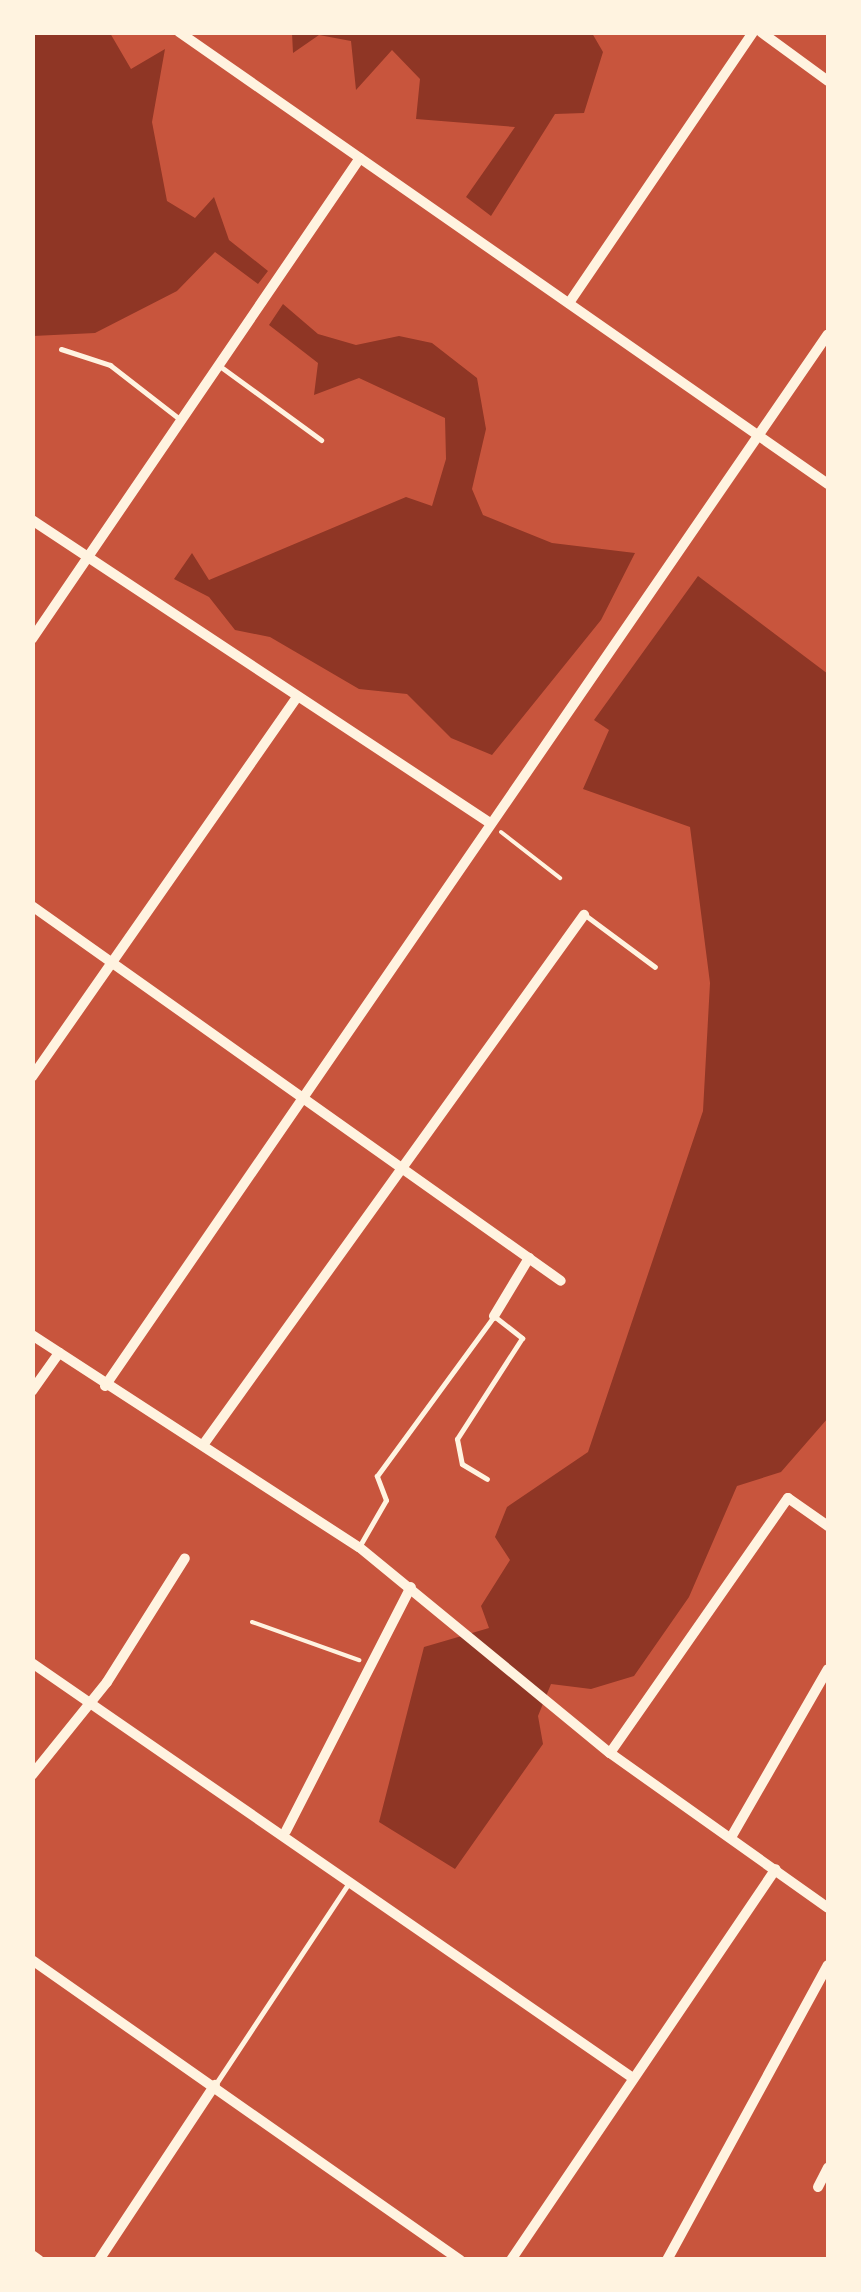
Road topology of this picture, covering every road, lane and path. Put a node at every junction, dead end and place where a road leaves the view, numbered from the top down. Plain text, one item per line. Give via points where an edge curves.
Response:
1 (179, 32) edge
2 (753, 32) edge
3 (761, 32) edge
4 (828, 81) edge
5 (360, 158) junction
6 (569, 303) junction
7 (828, 334) edge
8 (61, 349) dead end
9 (218, 366) junction
10 (181, 420) junction
11 (759, 434) junction
12 (321, 440) dead end
13 (828, 484) edge
14 (32, 520) edge
15 (87, 558) junction
16 (32, 639) edge
17 (296, 698) junction
18 (487, 821) junction
19 (560, 878) dead end
20 (32, 906) edge
21 (584, 914) joint
22 (111, 960) junction
23 (655, 966) dead end
24 (32, 1077) edge
25 (299, 1092) junction
26 (401, 1166) junction
27 (528, 1258) junction
28 (561, 1281) dead end
29 (494, 1316) junction
30 (32, 1336) edge
31 (59, 1354) junction
32 (105, 1386) junction
33 (32, 1391) edge
34 (203, 1445) junction
35 (486, 1479) dead end
36 (828, 1526) edge
37 (359, 1547) junction
38 (186, 1558) dead end
39 (412, 1587) junction
40 (252, 1622) dead end
41 (32, 1663) edge
42 (373, 1666) junction
43 (828, 1669) edge
44 (85, 1701) junction
45 (610, 1752) junction
46 (32, 1775) edge
47 (286, 1832) junction
48 (733, 1834) junction
49 (776, 1868) junction
50 (348, 1884) junction
51 (828, 1908) edge
52 (32, 1960) edge
53 (828, 1965) edge
54 (633, 2078) junction
55 (215, 2085) junction
56 (828, 2167) edge
57 (818, 2187) dead end
58 (99, 2260) edge
59 (460, 2260) edge
60 (511, 2260) edge
61 (667, 2260) edge

1 - 5 street
2 - 6 street
3 - 4 street
5 - 6 street
5 - 9 street
6 - 11 street
7 - 11 street
8 - 10 lane via 110,365
9 - 10 street
9 - 12 lane
10 - 15 street
11 - 13 street
11 - 18 street
14 - 15 street
15 - 16 street
15 - 17 street
17 - 18 street
17 - 22 street
18 - 19 path
18 - 25 street
20 - 22 street
21 - 23 lane
21 - 26 street
22 - 24 street
22 - 25 street
25 - 26 street
25 - 32 street
26 - 27 street
26 - 34 street
27 - 28 street
27 - 29 street
29 - 35 lane via 522,1338 457,1439 462,1464
29 - 37 lane via 377,1476 386,1500
30 - 31 street
31 - 32 street
31 - 33 street
32 - 34 street
34 - 37 street
36 - 45 street via 788,1498
37 - 39 street
38 - 44 street
39 - 42 street
39 - 45 street
40 - 42 path
41 - 44 street
42 - 47 street
43 - 48 street
44 - 46 street
44 - 47 street
45 - 48 street
47 - 50 street
48 - 49 street
49 - 51 street
49 - 54 street
50 - 54 street
50 - 55 lane
52 - 55 street
53 - 61 street
54 - 60 street
55 - 58 street
55 - 59 street
56 - 57 street

